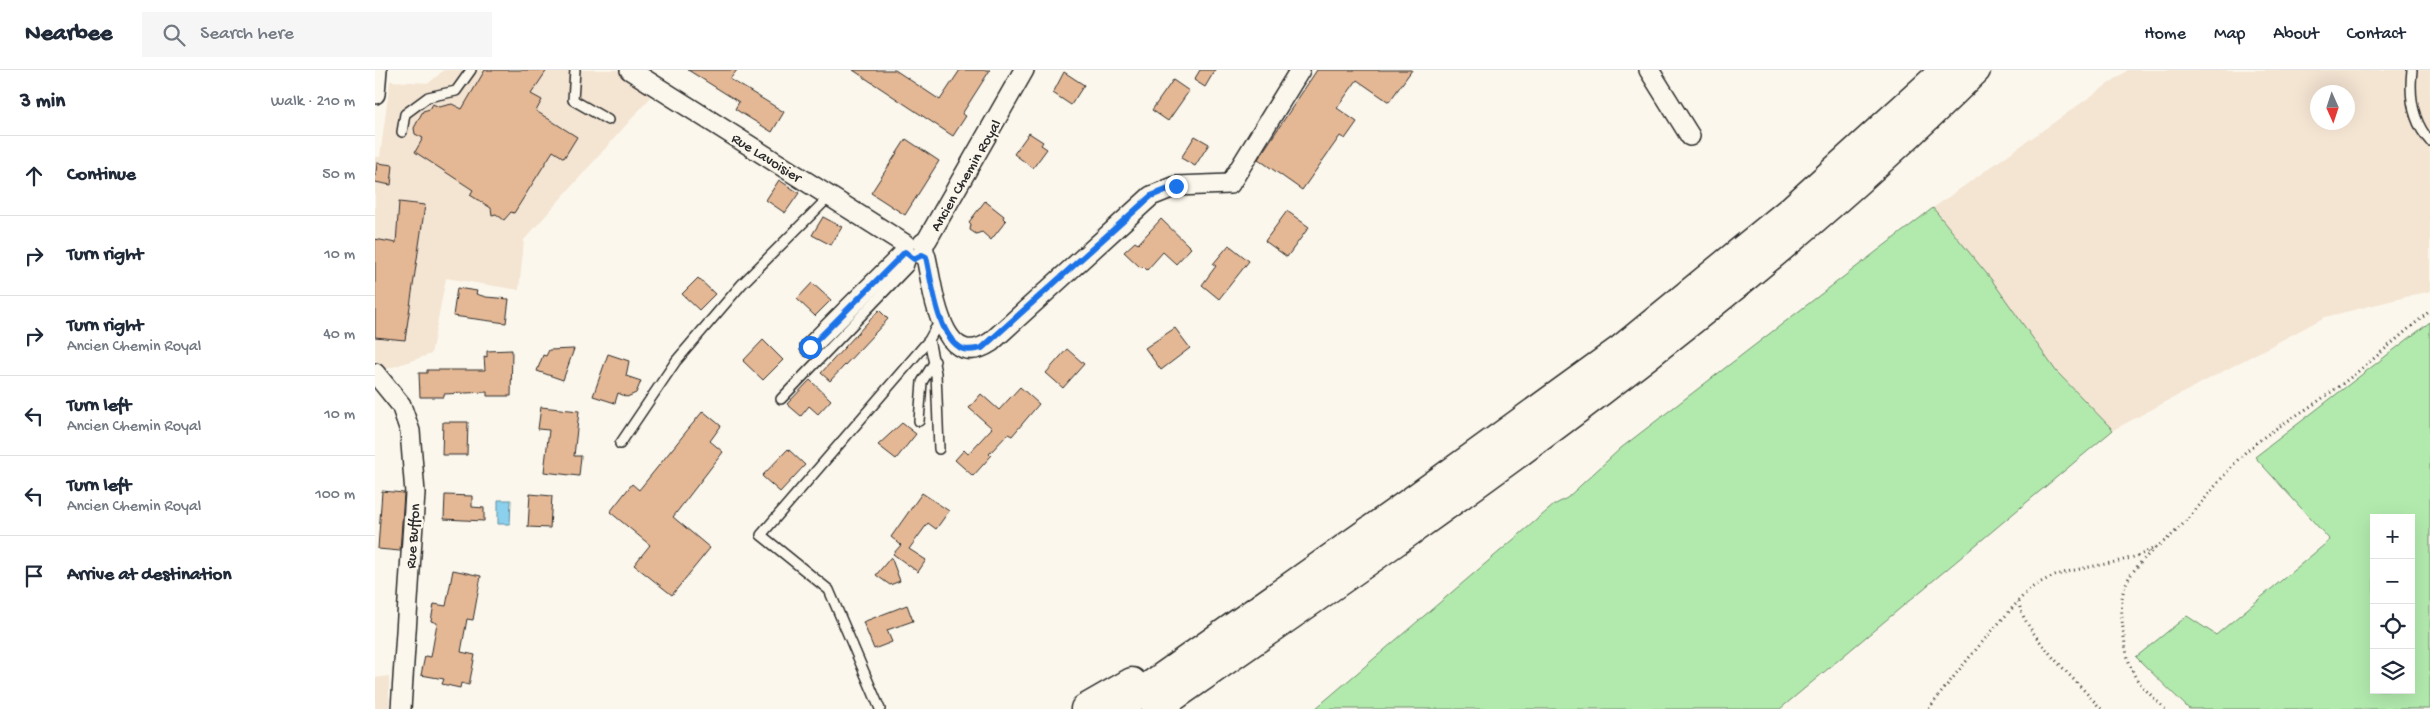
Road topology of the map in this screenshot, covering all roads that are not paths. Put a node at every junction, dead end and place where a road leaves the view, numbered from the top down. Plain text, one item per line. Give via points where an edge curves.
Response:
1 (377, 70) edge
2 (471, 70) edge
3 (575, 70) edge
4 (630, 70) edge
5 (1024, 70) edge
6 (1300, 70) edge
7 (1649, 70) edge
8 (1945, 70) edge
9 (1976, 70) edge
10 (2412, 70) edge
11 (375, 94) edge
12 (608, 120) dead end
13 (402, 132) dead end
14 (1690, 136) dead end
15 (2430, 141) edge
16 (829, 197) junction
17 (913, 250) junction
18 (942, 324) junction
19 (929, 340) junction
20 (810, 347) dead end
21 (935, 361) junction
22 (375, 373) edge
23 (781, 399) dead end
24 (919, 421) dead end
25 (620, 444) dead end
26 (939, 449) dead end
27 (1293, 599) junction
28 (401, 709) edge
29 (880, 709) edge
30 (1085, 709) edge
31 (1117, 709) edge
32 (1156, 709) edge
33 (1174, 709) edge

1 - 11 street
2 - 13 lane via 455,91 428,97 405,114
3 - 12 lane via 573,100
4 - 16 street, Rue Lavoisier
5 - 17 street, Ancien Chemin Royal via 927,240
6 - 18 street via 1230,184 1176,186 1151,196 982,348 963,348 952,341
7 - 14 street
8 - 27 highway via 1798,204 1671,311
9 - 27 highway via 1827,210 1695,320 1539,440
10 - 15 lane via 2409,89 2413,113
16 - 17 street, Rue Lavoisier
16 - 25 lane via 742,284 676,361
17 - 18 street via 926,257
17 - 20 street, Ancien Chemin Royal
17 - 23 lane via 908,267
18 - 19 lane
19 - 21 lane
19 - 29 lane via 761,535 829,590
21 - 24 lane via 922,382
21 - 26 lane
22 - 28 street, Rue Buffon via 401,405 410,432 415,493
27 - 30 highway
27 - 31 highway
27 - 32 highway
27 - 33 highway

